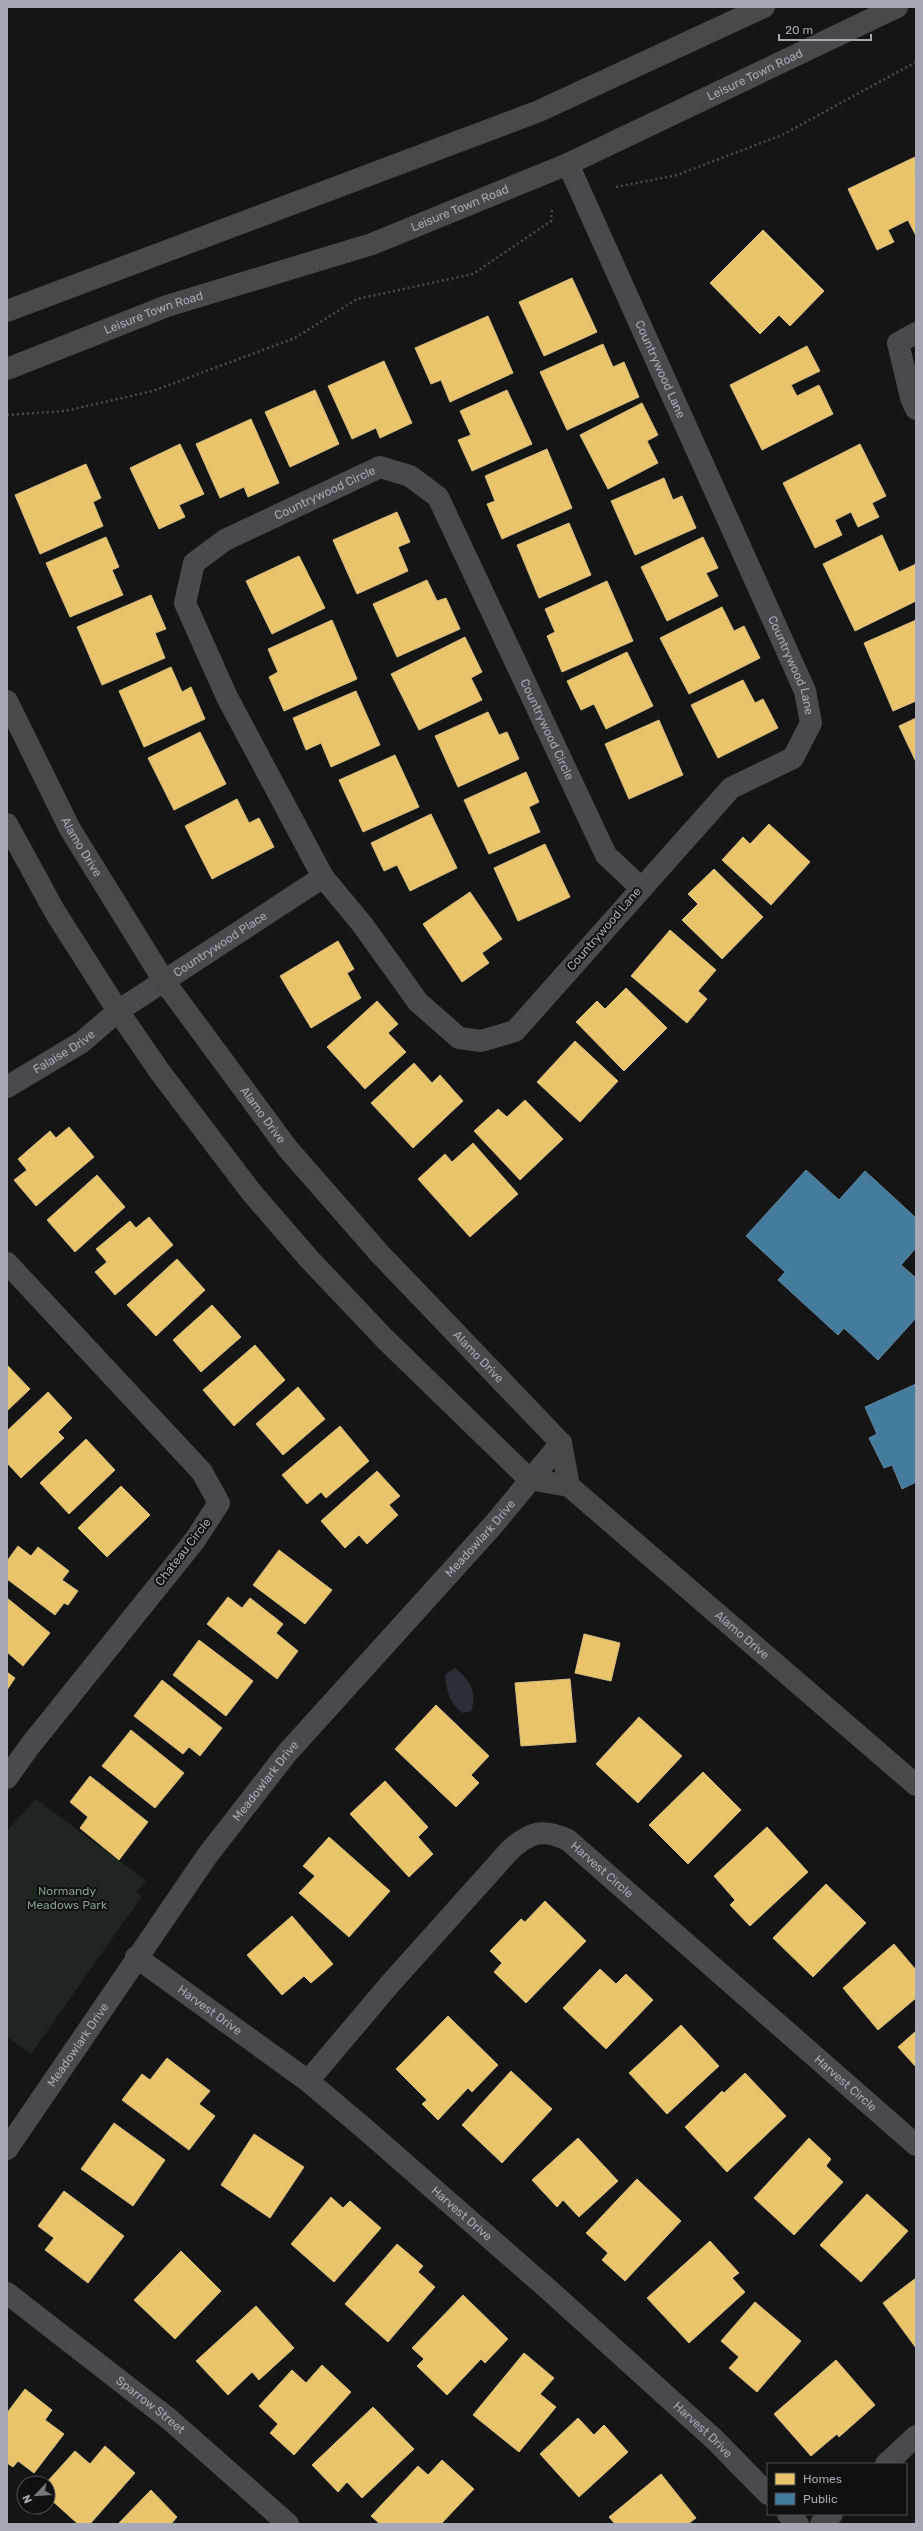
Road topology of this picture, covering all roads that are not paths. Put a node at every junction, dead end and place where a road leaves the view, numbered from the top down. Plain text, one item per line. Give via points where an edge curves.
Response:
1 (764, 7) edge
2 (897, 7) edge
3 (568, 164) junction
4 (7, 311) edge
5 (916, 333) edge
6 (7, 369) edge
7 (916, 409) edge
8 (7, 701) edge
9 (7, 824) edge
10 (323, 877) junction
11 (640, 887) junction
12 (164, 981) junction
13 (118, 1011) junction
14 (7, 1087) edge
15 (7, 1263) edge
16 (561, 1443) junction
17 (529, 1480) junction
18 (569, 1486) junction
19 (7, 1778) edge
20 (916, 1785) edge
21 (136, 1957) junction
22 (308, 2081) junction
23 (916, 2145) edge
24 (7, 2149) edge
25 (7, 2293) edge
26 (916, 2436) edge
27 (887, 2463) edge
28 (767, 2493) edge
29 (789, 2515) edge
30 (831, 2515) edge
31 (288, 2524) edge
32 (798, 2524) edge
33 (821, 2524) edge

1 - 4 main road via 539,112
2 - 3 main road, Leisure Town Road
3 - 6 main road, Leisure Town Road via 372,244 167,306
3 - 11 street, Countrywood Lane via 805,691 811,723 793,758 731,788
5 - 7 street via 898,343
8 - 12 main road, Alamo Drive via 70,829
9 - 13 main road via 55,912
10 - 11 street, Countrywood Lane via 362,924 418,1002 459,1038 481,1041 515,1031
10 - 11 street, Countrywood Circle via 227,697 185,603 194,563 225,540 380,467 410,476 438,497 606,855
10 - 12 street, Countrywood Place
12 - 13 street, Countrywood Place
12 - 16 main road, Alamo Drive via 288,1149 380,1254
13 - 14 street, Falaise Drive via 82,1042
13 - 17 main road via 160,1072 252,1192 310,1260 385,1339
15 - 19 street, Chateau Circle via 202,1472 219,1503 195,1540
16 - 17 street, Meadowlark Drive
16 - 18 main road
17 - 18 main road
17 - 21 street, Meadowlark Drive via 494,1524 287,1753 207,1856
18 - 20 main road, Alamo Drive
21 - 22 street, Harvest Drive
21 - 24 street, Meadowlark Drive
22 - 23 street, Harvest Circle via 390,1984 510,1850 524,1838 539,1833 556,1834 568,1840
22 - 28 street, Harvest Drive via 549,2290 714,2439
25 - 31 street, Sparrow Street via 169,2419
26 - 27 street
29 - 32 street
30 - 33 street

